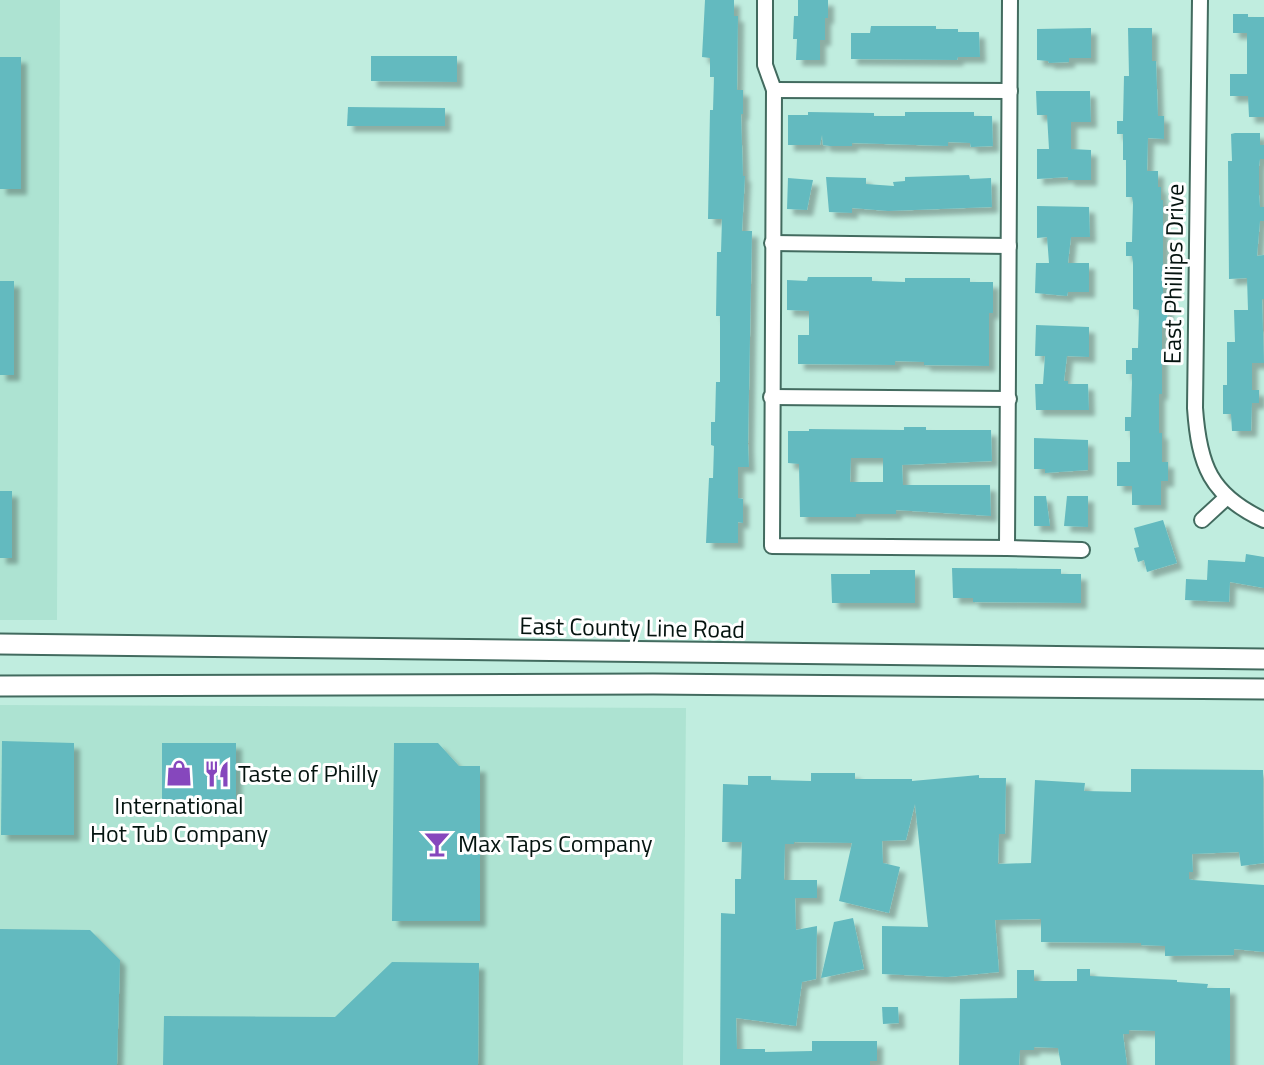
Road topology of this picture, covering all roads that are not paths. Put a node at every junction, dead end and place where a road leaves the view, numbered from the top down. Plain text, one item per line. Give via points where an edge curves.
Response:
1 (765, 0) edge
2 (1010, 0) edge
3 (1200, 0) edge
4 (774, 90) junction
5 (1010, 91) junction
6 (772, 243) junction
7 (1009, 246) junction
8 (771, 397) junction
9 (1009, 399) junction
10 (1227, 497) junction
11 (1202, 520) dead end
12 (1264, 520) edge
13 (1007, 548) junction
14 (1082, 550) dead end
15 (0, 644) edge
16 (1264, 659) edge
17 (0, 686) edge
18 (1264, 690) edge

1 - 4 street via 765,65
2 - 5 street
3 - 10 street, East Phillips Drive via 1195,408 1202,461
4 - 5 street
4 - 6 street
5 - 7 street
6 - 7 street
6 - 8 street
7 - 9 street
8 - 9 street
8 - 13 street via 772,546
9 - 13 street
10 - 11 street
10 - 12 street, East Phillips Drive
13 - 14 street
15 - 16 main road, East County Line Road
17 - 18 main road via 653,684

